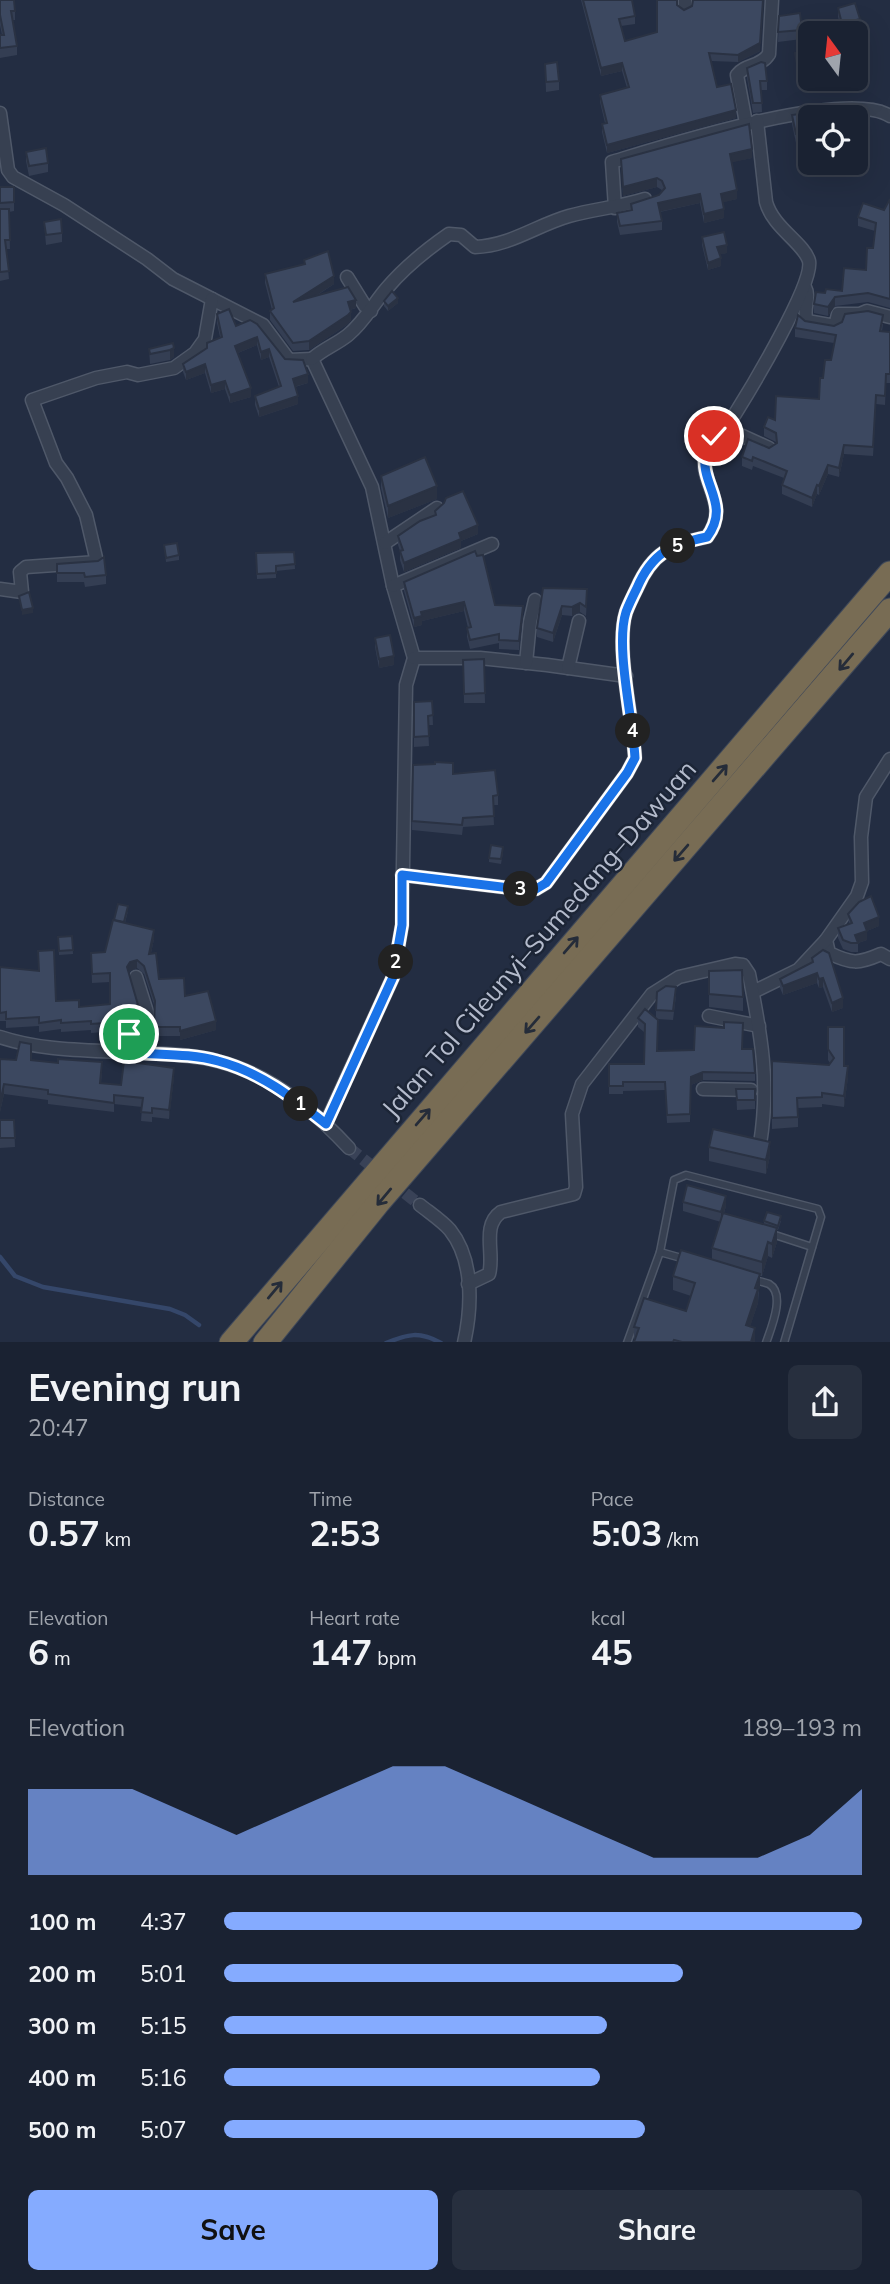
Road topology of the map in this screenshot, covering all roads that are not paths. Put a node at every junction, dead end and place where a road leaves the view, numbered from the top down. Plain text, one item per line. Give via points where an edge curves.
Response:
1 (772, 0) edge
2 (0, 113) edge
3 (890, 116) edge
4 (751, 122) junction
5 (656, 196) edge
6 (615, 208) junction
7 (347, 277) dead end
8 (804, 285) junction
9 (212, 299) junction
10 (371, 311) junction
11 (890, 317) edge
12 (312, 359) junction
13 (725, 428) junction
14 (769, 448) edge
15 (437, 508) edge
16 (385, 543) junction
17 (492, 544) dead end
18 (890, 573) edge
19 (393, 586) junction
20 (0, 589) edge
21 (535, 600) dead end
22 (890, 610) edge
23 (579, 621) dead end
24 (414, 658) junction
25 (526, 663) junction
26 (568, 668) junction
27 (626, 676) junction
28 (890, 759) edge
29 (402, 875) junction
30 (826, 940) junction
31 (890, 959) edge
32 (136, 977) dead end
33 (753, 992) junction
34 (709, 1016) dead end
35 (759, 1026) junction
36 (0, 1037) edge
37 (125, 1052) junction
38 (703, 1089) dead end
39 (765, 1090) junction
40 (326, 1124) junction
41 (760, 1144) edge
42 (349, 1148) tunnel mouth
43 (420, 1205) tunnel mouth
44 (765, 1232) edge
45 (813, 1247) junction
46 (660, 1252) junction
47 (697, 1263) edge
48 (747, 1278) edge
49 (468, 1284) junction
50 (231, 1342) edge
51 (265, 1342) edge
52 (464, 1342) edge
53 (627, 1342) edge
54 (766, 1342) edge
55 (784, 1342) edge

1 - 4 street via 769,54 737,75
2 - 9 street via 8,170 13,177
3 - 4 street via 869,109
4 - 6 street via 612,162
4 - 8 street via 769,215 809,260
5 - 6 street
6 - 10 street via 568,216 495,246 475,247 461,235 449,234 388,287
7 - 10 street
8 - 11 street via 807,321 835,326 838,314 867,311
8 - 13 street via 774,348
9 - 12 street via 263,325 289,360
9 - 20 street via 205,339 174,368 96,378 32,400 56,463 86,515 97,562 26,567 20,572 22,592
10 - 12 street via 349,334
12 - 16 street via 372,487
13 - 14 street
13 - 27 street via 706,450 705,468 718,504 713,529 707,537 660,553 643,573 625,614
15 - 16 street
16 - 19 street
17 - 19 street
50 -> 18 highway, Jalan Tol Cileunyi–Sumedang–Dawuan
19 - 24 street
21 - 25 street
22 -> 51 highway, Jalan Tol Cileunyi–Sumedang–Dawuan via 388,1192
23 - 26 street
24 - 25 street
24 - 29 street via 406,685
25 - 26 street
26 - 27 street
27 - 29 street via 635,758 546,883 527,890
28 - 30 street via 866,797 862,882
29 - 40 street via 402,925 393,977
30 - 31 street via 829,953 852,963 881,954
30 - 33 street via 797,970
32 - 37 street via 147,1012 147,1031 129,1034
33 - 35 street
33 - 49 street via 749,974 743,965 735,964 679,976 652,994 582,1084 575,1100 574,1194 495,1216 489,1274
34 - 35 street
35 - 39 street via 770,1062
36 - 37 street via 71,1051
37 - 40 street via 230,1065 277,1085
38 - 39 street
39 - 41 street
40 - 42 street
43 - 49 street via 458,1242
44 - 45 lane
45 - 46 lane via 821,1217 818,1209 685,1175 674,1180
45 - 55 lane
46 - 47 lane
46 - 53 lane
48 - 54 lane via 771,1285 776,1292 776,1312
49 - 52 street

